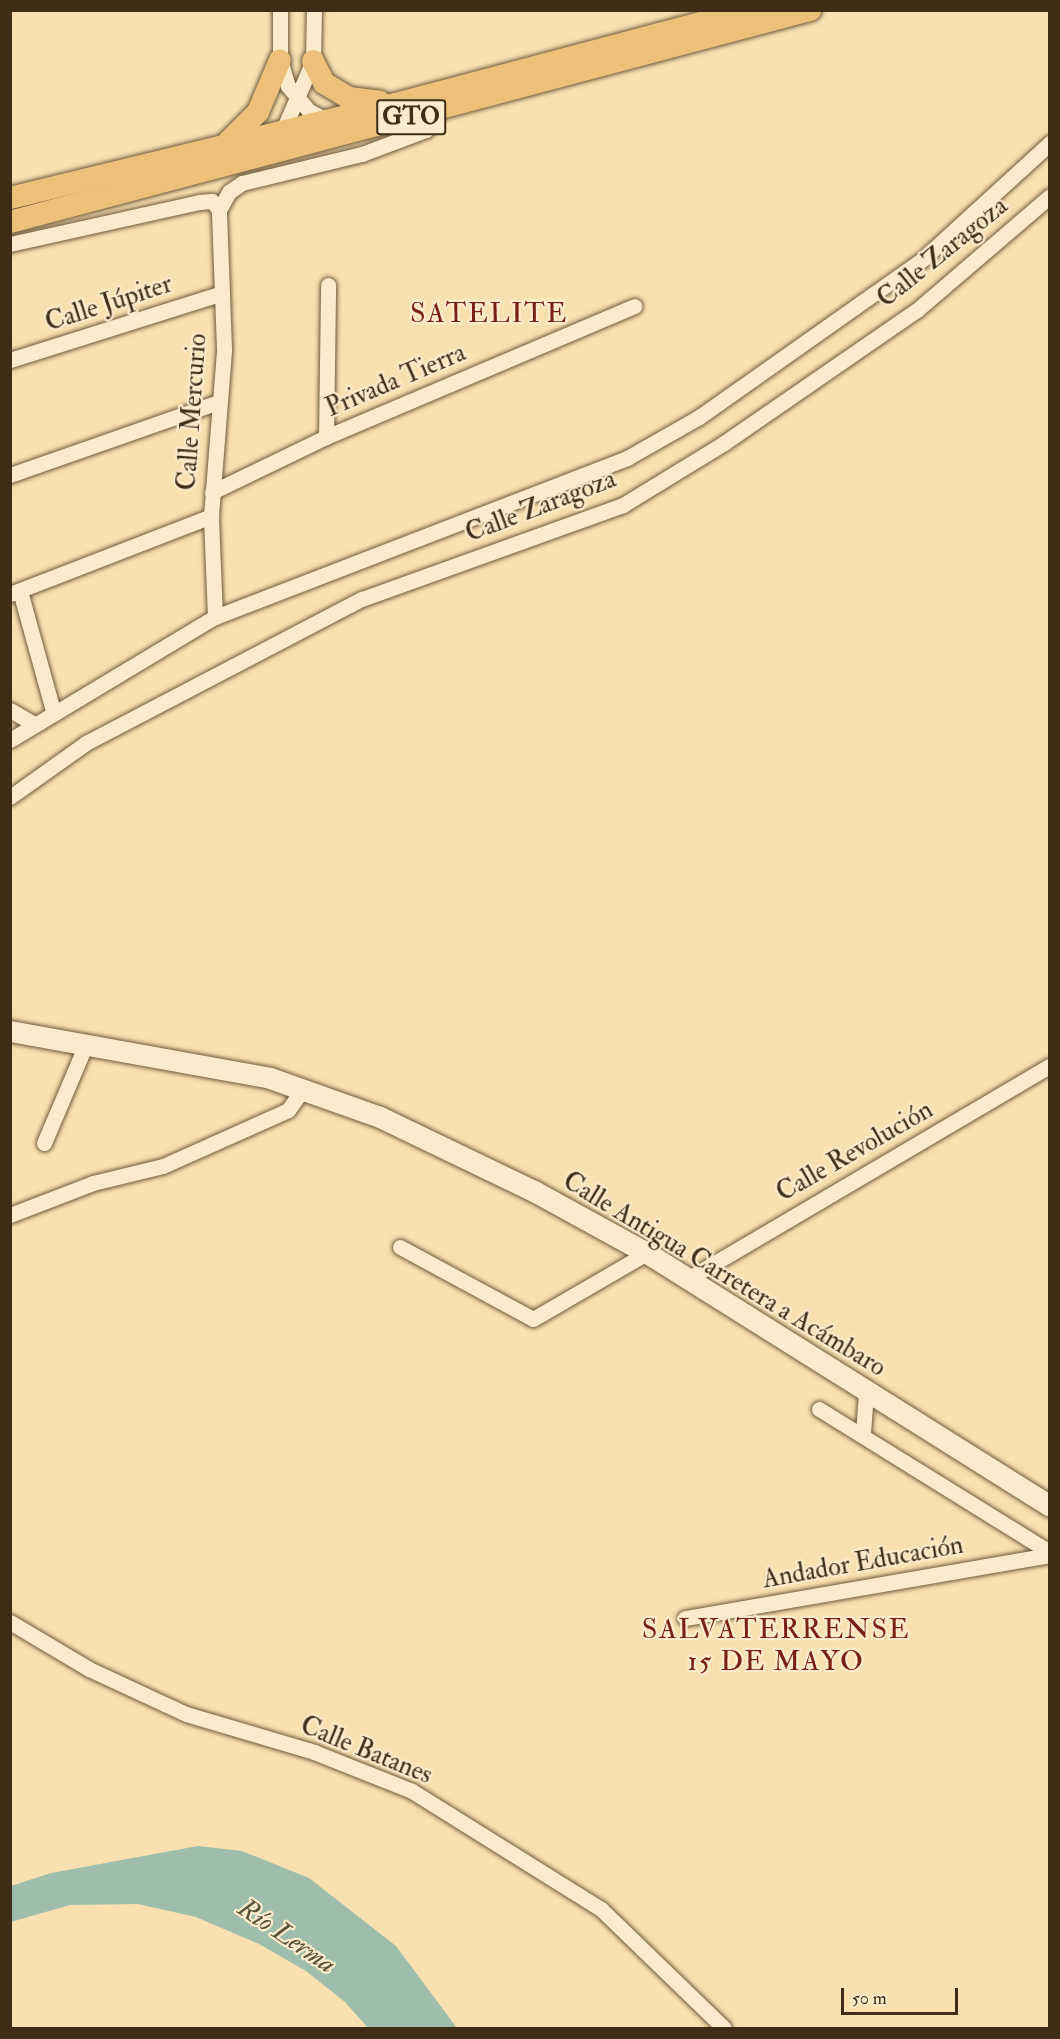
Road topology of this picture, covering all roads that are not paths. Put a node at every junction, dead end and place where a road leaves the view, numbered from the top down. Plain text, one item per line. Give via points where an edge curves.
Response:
1 (280, 10) edge
2 (314, 10) edge
3 (749, 10) edge
4 (810, 10) edge
5 (280, 60) junction
6 (313, 61) junction
7 (299, 100) junction
8 (396, 104) junction
9 (440, 110) junction
10 (327, 120) junction
11 (284, 130) junction
12 (349, 132) junction
13 (1050, 143) edge
14 (224, 147) junction
15 (268, 151) junction
16 (1050, 196) edge
17 (10, 198) edge
18 (219, 210) junction
19 (10, 222) edge
20 (10, 244) edge
21 (328, 285) dead end
22 (222, 293) junction
23 (634, 306) dead end
24 (10, 360) edge
25 (218, 402) junction
26 (326, 437) junction
27 (10, 475) edge
28 (212, 492) junction
29 (211, 516) junction
30 (15, 592) edge
31 (215, 617) junction
32 (10, 710) edge
33 (53, 711) junction
34 (34, 724) junction
35 (10, 740) edge
36 (10, 797) edge
37 (10, 1031) edge
38 (86, 1044) junction
39 (1050, 1066) edge
40 (303, 1089) junction
41 (44, 1143) dead end
42 (10, 1215) edge
43 (400, 1247) dead end
44 (647, 1253) junction
45 (686, 1280) junction
46 (866, 1393) junction
47 (819, 1409) dead end
48 (862, 1434) junction
49 (1050, 1506) edge
50 (1050, 1553) edge
51 (685, 1618) dead end
52 (10, 1622) edge
53 (724, 2028) edge

1 - 5 street
2 - 6 street
3 - 8 main road, GTO
4 - 9 main road, GTO
5 - 7 street via 288,86
5 - 14 main road via 258,112
6 - 7 street
6 - 8 main road via 324,83 349,98
7 - 10 street via 309,111
7 - 11 street
8 - 10 main road, GTO
9 - 12 main road, GTO
9 - 18 street via 426,130 362,154 242,183 229,192
10 - 11 main road, GTO
10 - 12 main road
11 - 14 main road, GTO
11 - 15 main road
12 - 15 main road, GTO
13 - 31 street via 924,258 699,417 627,458
14 - 17 main road, GTO
15 - 19 main road, GTO
16 - 36 street, Calle Zaragoza via 917,310 724,443 623,505 362,599 86,743
18 - 20 street via 212,201 199,202
18 - 22 street, Calle Mercurio
21 - 26 street
22 - 24 street, Calle Júpiter
22 - 25 street, Calle Mercurio via 224,349
23 - 26 street, Privada Tierra
25 - 27 street
25 - 28 street, Calle Mercurio
26 - 28 street, Privada Tierra
28 - 29 street, Calle Mercurio
29 - 30 street
29 - 31 street, Calle Mercurio
30 - 33 street
31 - 33 street
32 - 34 street
33 - 34 street
34 - 35 street
37 - 38 main road, Calle Antigua Carretera a Acámbaro
38 - 40 main road, Calle Antigua Carretera a Acámbaro via 270,1078
38 - 41 street
39 - 45 street, Calle Revolución
40 - 42 street via 288,1110 163,1166 93,1183
40 - 44 main road, Calle Antigua Carretera a Acámbaro via 401,1127 534,1191
43 - 44 street via 533,1319
44 - 45 main road, Calle Antigua Carretera a Acámbaro
45 - 46 main road, Calle Antigua Carretera a Acámbaro
46 - 48 street
46 - 49 main road, Calle Antigua Carretera a Acámbaro
47 - 48 street
48 - 50 street
50 - 51 street, Andador Educación
52 - 53 street, Calle Batanes via 89,1669 186,1714 314,1752 412,1791 601,1909

